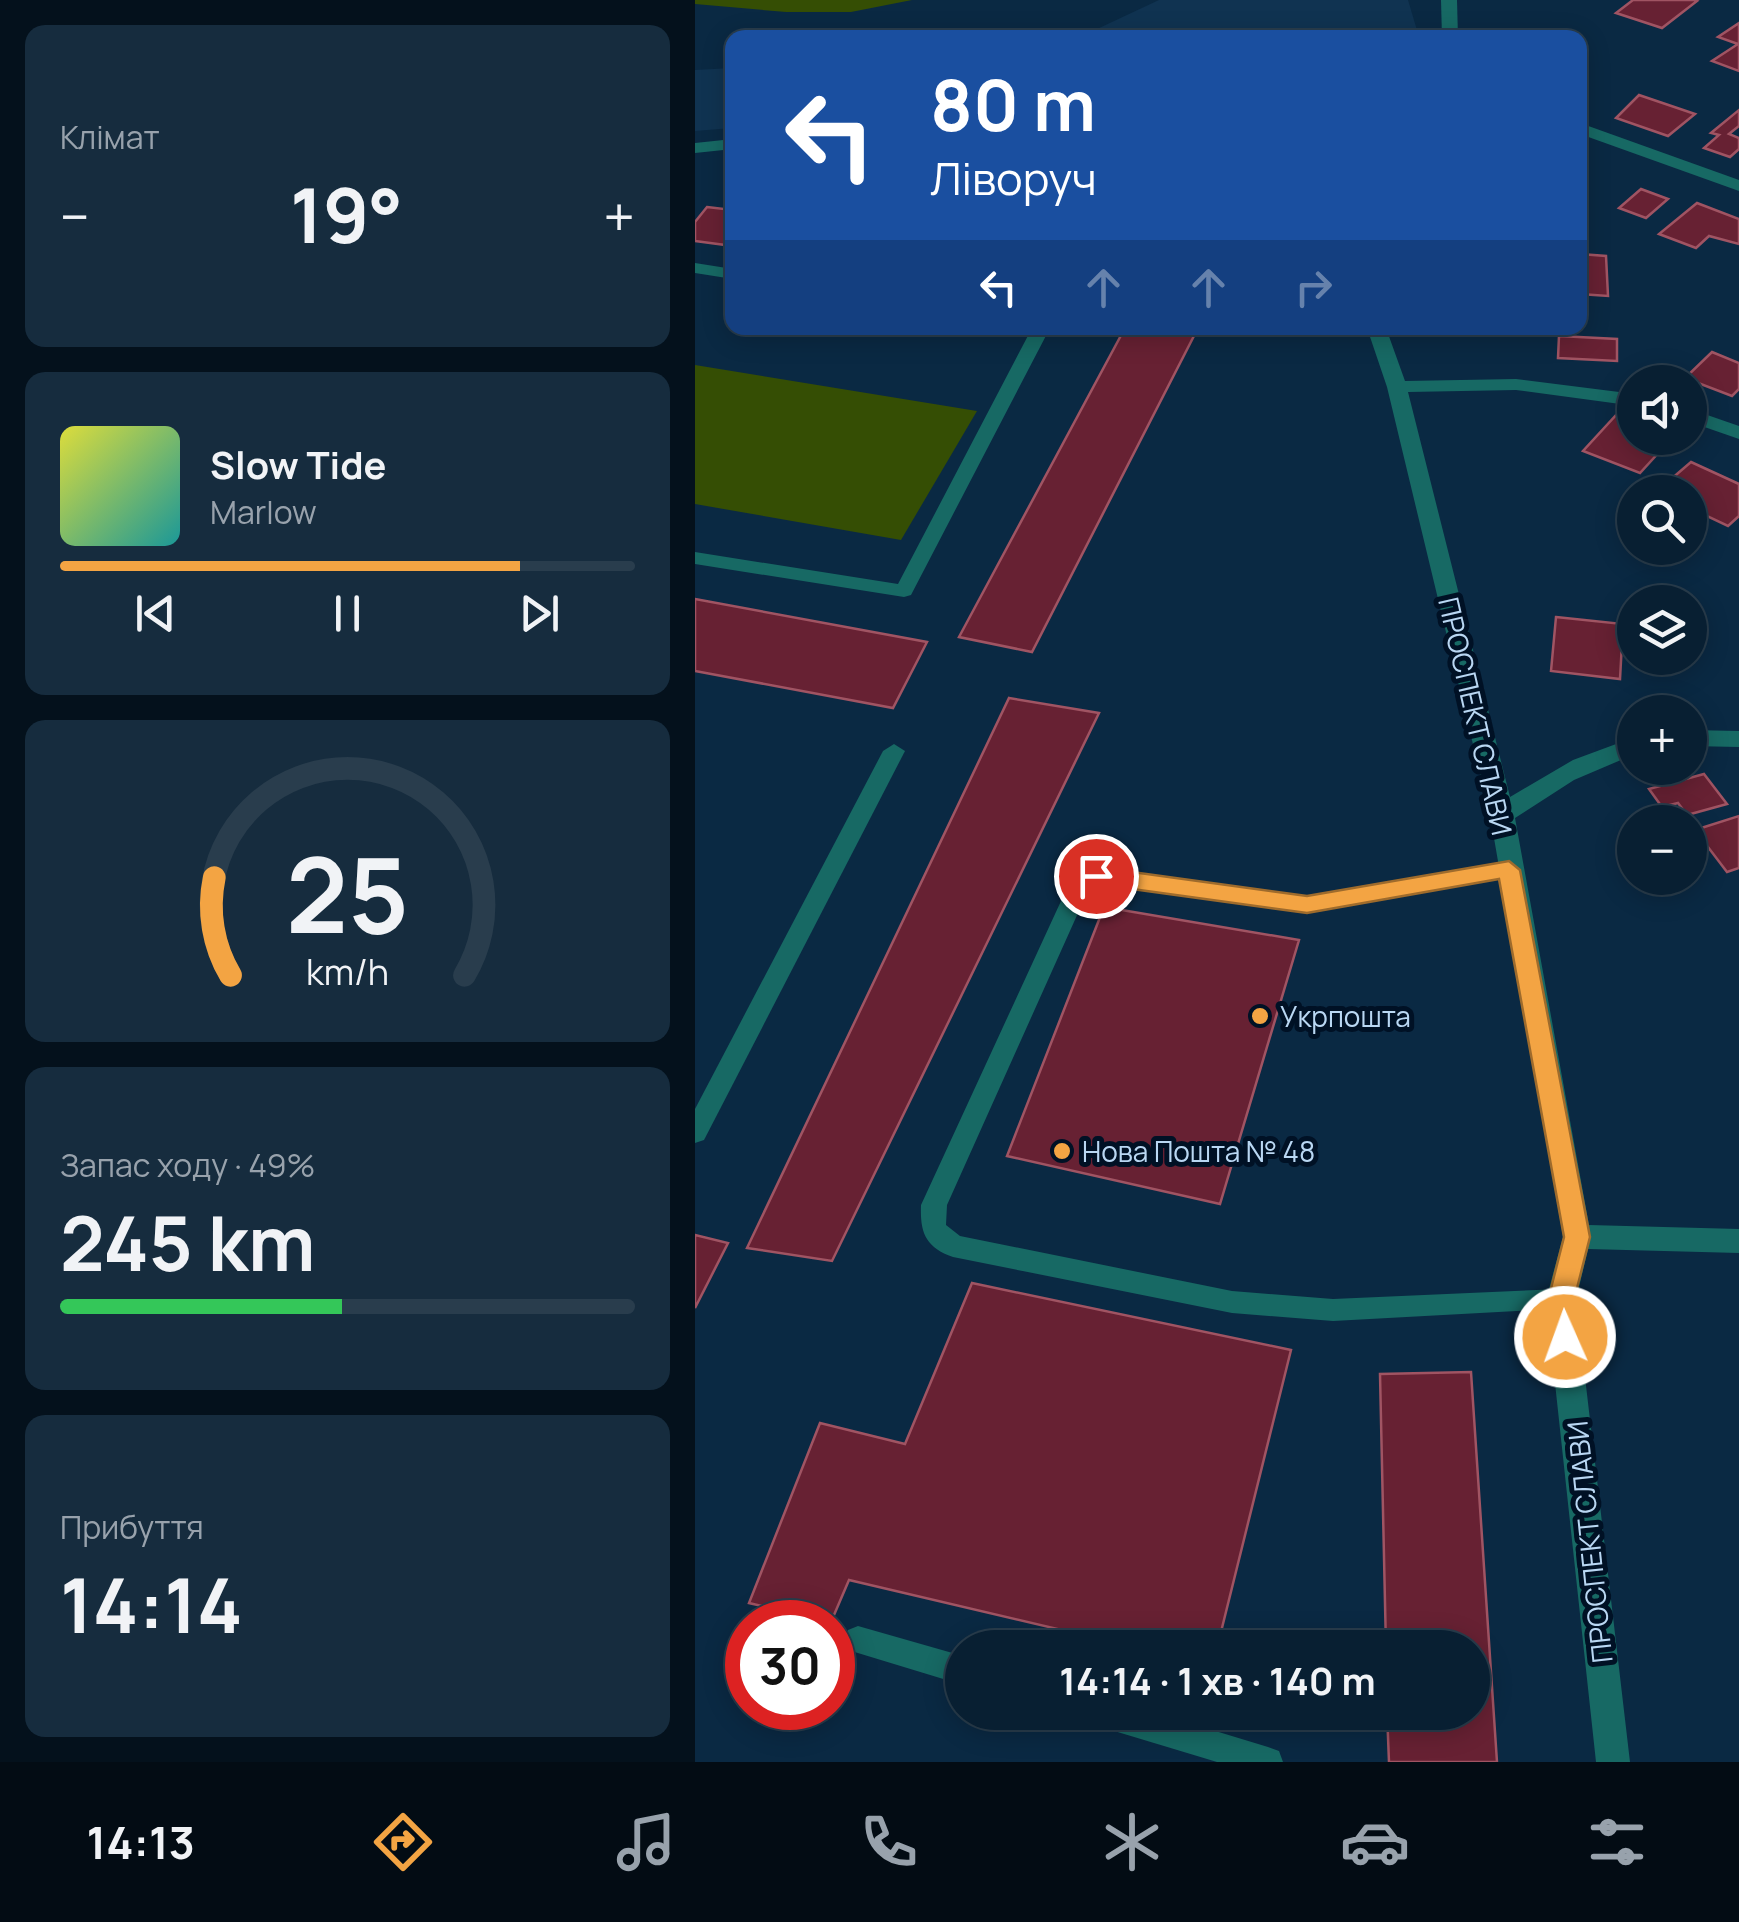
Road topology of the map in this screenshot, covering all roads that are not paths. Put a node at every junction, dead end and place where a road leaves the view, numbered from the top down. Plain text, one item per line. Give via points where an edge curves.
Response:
1 (1449, 0) edge
2 (1450, 30) edge
3 (1587, 131) edge
4 (725, 145) edge
5 (695, 148) edge
6 (1739, 186) edge
7 (695, 268) edge
8 (725, 273) edge
9 (1037, 335) edge
10 (1379, 335) edge
11 (1397, 387) junction
12 (1617, 397) edge
13 (1707, 421) edge
14 (1739, 432) edge
15 (695, 558) edge
16 (1707, 738) edge
17 (1739, 739) edge
18 (894, 751) dead end
19 (1617, 751) edge
20 (1502, 815) junction
21 (1509, 870) junction
22 (695, 1133) edge
23 (1577, 1237) junction
24 (1739, 1241) edge
25 (1561, 1300) junction
26 (857, 1640) dead end
27 (945, 1666) edge
28 (1161, 1730) edge
29 (1267, 1762) edge
30 (1613, 1762) edge

1 - 2 street
3 - 6 street
4 - 5 street
7 - 8 lane
9 - 15 lane via 903,591
10 - 11 street, ПРОСПЕКТ СЛАВИ
11 - 12 street via 1499,382
11 - 20 street, ПРОСПЕКТ СЛАВИ
13 - 14 street
16 - 17 street
18 - 22 lane
19 - 20 street via 1546,782
20 - 21 street, ПРОСПЕКТ СЛАВИ
21 - 23 street, ПРОСПЕКТ СЛАВИ
21 - 25 lane via 1307,904 1096,876 1078,888 934,1206 933,1230 953,1246 1232,1302 1333,1310
23 - 24 street
23 - 25 street, ПРОСПЕКТ СЛАВИ
25 - 30 street, ПРОСПЕКТ СЛАВИ
26 - 27 lane
28 - 29 lane

